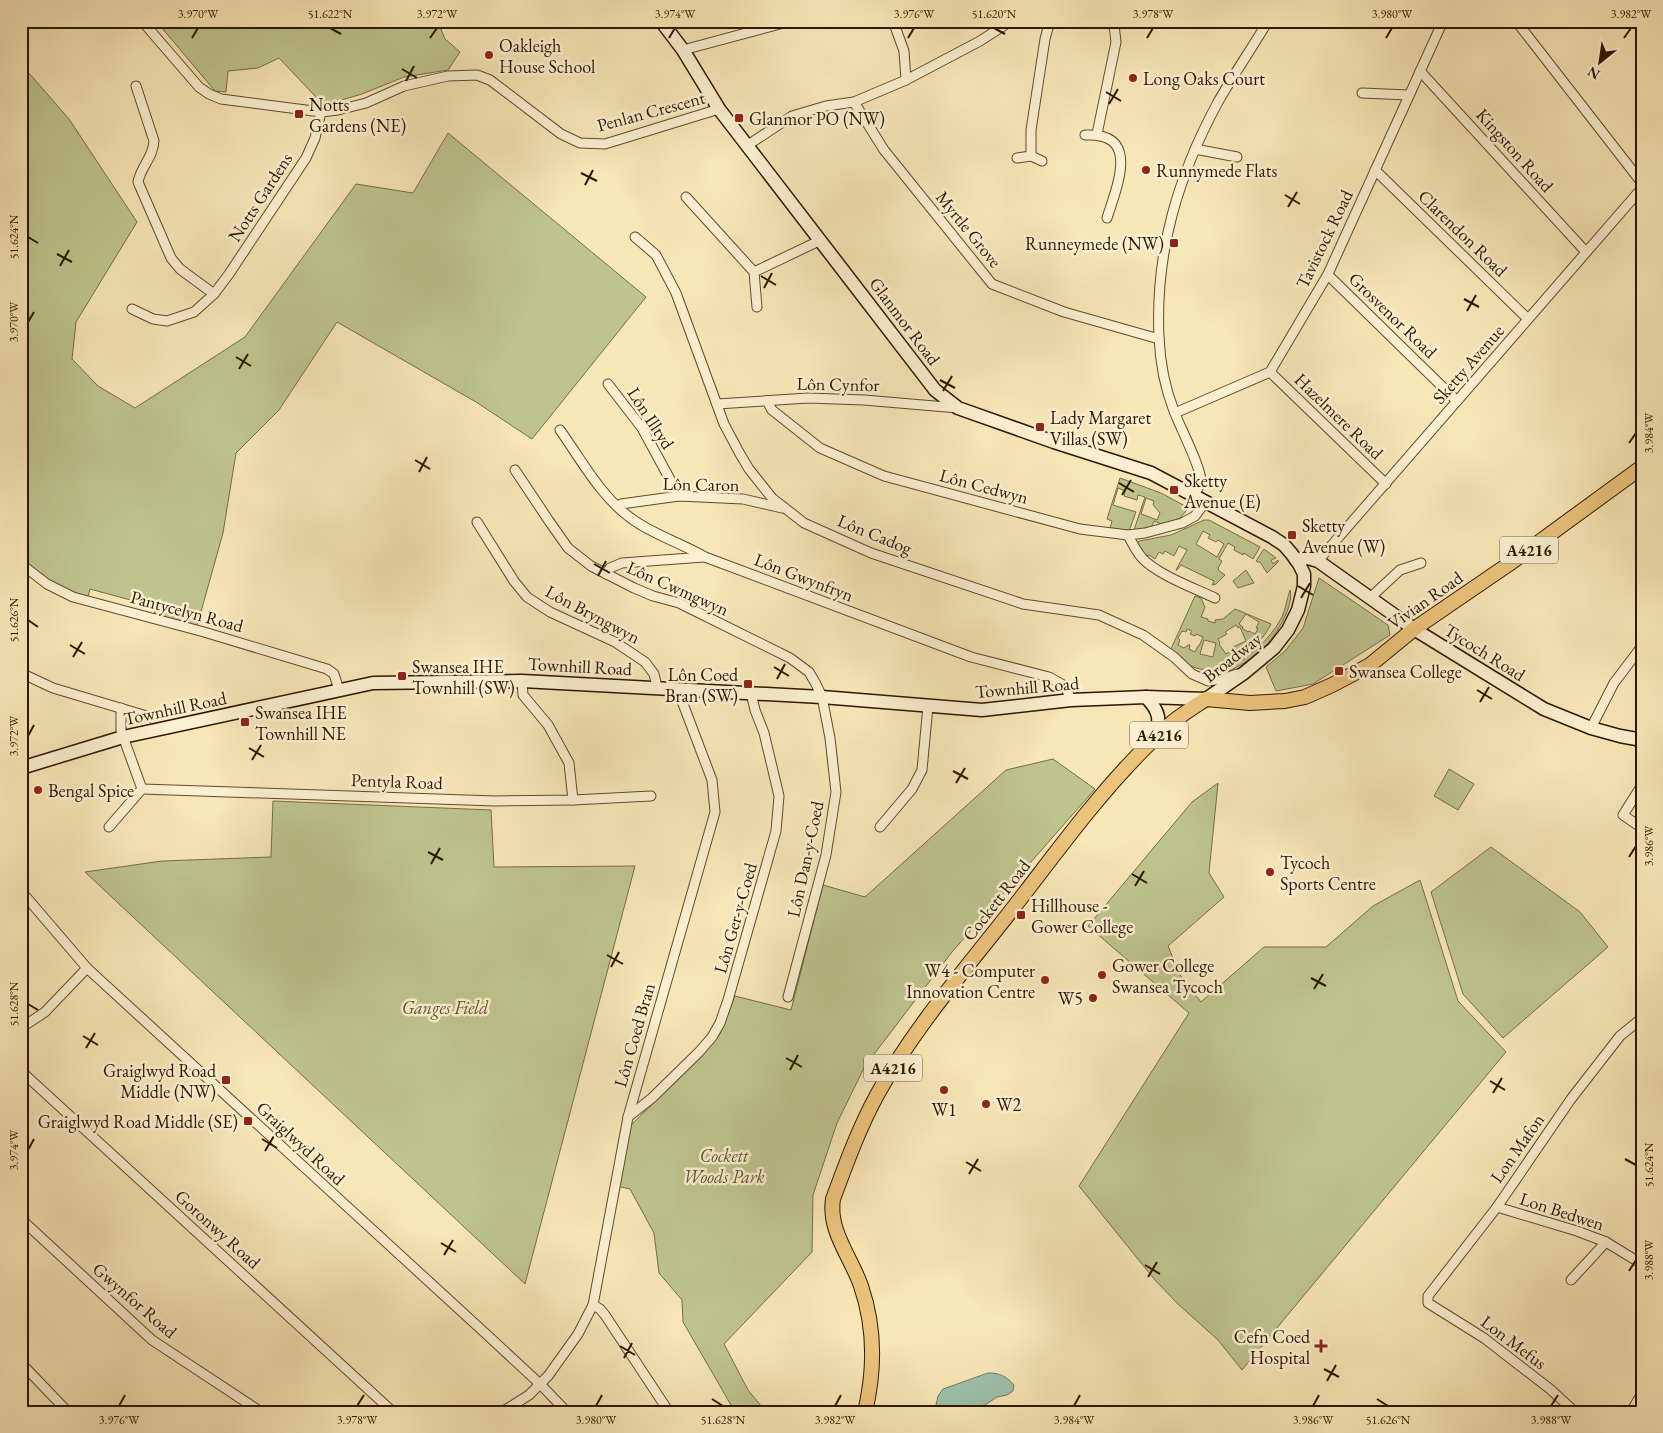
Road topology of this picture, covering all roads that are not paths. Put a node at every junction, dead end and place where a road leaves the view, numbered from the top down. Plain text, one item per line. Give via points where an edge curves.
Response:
1 (142, 21) edge
2 (661, 21) edge
3 (791, 21) edge
4 (893, 21) edge
5 (1011, 21) edge
6 (1051, 21) edge
7 (1110, 21) edge
8 (1268, 21) edge
9 (1443, 21) edge
10 (1516, 21) edge
11 (683, 50) junction
12 (1420, 71) junction
13 (906, 80) junction
14 (136, 86) dead end
15 (1362, 93) dead end
16 (1409, 95) junction
17 (854, 102) junction
18 (720, 108) junction
19 (320, 112) junction
20 (1097, 134) junction
21 (1085, 135) dead end
22 (748, 145) junction
23 (1195, 149) junction
24 (1031, 156) junction
25 (1237, 157) dead end
26 (1017, 158) dead end
27 (1042, 161) dead end
28 (1375, 170) junction
29 (1642, 183) edge
30 (1642, 188) edge
31 (686, 197) dead end
32 (1107, 218) dead end
33 (635, 237) dead end
34 (821, 240) junction
35 (1586, 252) junction
36 (754, 272) junction
37 (1328, 275) junction
38 (214, 294) junction
39 (757, 308) dead end
40 (132, 309) dead end
41 (1528, 319) junction
42 (1159, 340) junction
43 (1270, 372) junction
44 (608, 384) dead end
45 (1457, 400) junction
46 (767, 401) junction
47 (717, 404) junction
48 (958, 408) junction
49 (1174, 413) junction
50 (560, 430) dead end
51 (1642, 467) edge
52 (516, 470) dead end
53 (1386, 484) junction
54 (679, 496) junction
55 (1200, 498) junction
56 (618, 507) junction
57 (785, 508) junction
58 (477, 522) dead end
59 (1128, 535) junction
60 (704, 557) junction
61 (1296, 560) junction
62 (1318, 561) junction
63 (1421, 563) dead end
64 (21, 564) edge
65 (606, 574) junction
66 (1371, 597) junction
67 (1215, 598) dead end
68 (1414, 629) junction
69 (1642, 646) edge
70 (1247, 671) junction
71 (21, 673) edge
72 (522, 681) junction
73 (657, 687) junction
74 (677, 688) junction
75 (339, 690) junction
76 (751, 693) junction
77 (822, 697) junction
78 (1146, 697) junction
79 (1206, 698) junction
80 (1072, 700) junction
81 (1250, 703) junction
82 (928, 706) junction
83 (121, 708) junction
84 (1187, 712) junction
85 (150, 717) dead end
86 (1591, 728) junction
87 (123, 737) junction
88 (1155, 739) junction
89 (1642, 740) edge
90 (21, 768) edge
91 (1642, 785) edge
92 (142, 789) junction
93 (651, 796) dead end
94 (573, 800) junction
95 (109, 827) dead end
96 (880, 827) dead end
97 (1642, 828) edge
98 (21, 891) edge
99 (87, 968) junction
100 (788, 997) dead end
101 (1642, 1018) edge
102 (21, 1028) edge
103 (21, 1071) edge
104 (628, 1117) junction
105 (1496, 1207) junction
106 (21, 1219) edge
107 (1606, 1242) junction
108 (1642, 1264) edge
109 (1571, 1280) dead end
110 (1428, 1303) joint
111 (593, 1305) junction
112 (21, 1363) edge
113 (540, 1384) junction
114 (1642, 1393) edge
115 (68, 1412) edge
116 (261, 1412) edge
117 (393, 1412) edge
118 (502, 1412) edge
119 (567, 1412) edge
120 (669, 1412) edge
121 (865, 1412) edge
122 (1575, 1412) edge
123 (1631, 1412) edge

1 - 19 street, Penlan Crescent via 199,88 208,94 221,99
2 - 11 street, Glanmor Road
3 - 11 street
4 - 13 street via 904,51
5 - 13 street
6 - 24 street via 1045,39 1031,130
7 - 20 street via 1114,25 1116,42
8 - 23 street via 1218,101
9 - 12 street, Tavistock Road
10 - 29 street
11 - 18 street, Glanmor Road
12 - 16 street, Tavistock Road
12 - 35 street, Kingston Road
13 - 17 street
14 - 38 street via 154,141 154,151 138,182 171,258 180,269
15 - 16 street
16 - 28 street, Tavistock Road
17 - 22 street via 792,116
17 - 42 street, Myrtle Grove via 884,150 992,284 1064,312
18 - 19 street, Penlan Crescent via 606,144 580,143 561,134 490,80 477,75 448,76 404,86 366,103
18 - 22 street, Glanmor Road
19 - 38 street, Notts Gardens via 315,138 306,158
20 - 21 street
20 - 32 street via 1114,141 1121,152 1122,164
22 - 34 street, Glanmor Road
23 - 25 street
23 - 42 street via 1172,210 1165,244 1159,290
24 - 26 street
24 - 27 street
28 - 37 street, Tavistock Road
28 - 41 street, Clarendon Road
30 - 35 street, Sketty Avenue
31 - 36 street
33 - 47 street, Lôn Cadog via 656,255 676,293
34 - 36 street
34 - 48 street, Glanmor Road via 935,390
35 - 41 street, Sketty Avenue
36 - 39 street
37 - 43 street, Tavistock Road
37 - 45 street, Grosvenor Road
38 - 40 street, Notts Gardens via 194,312 167,320 153,320
41 - 45 street, Sketty Avenue
42 - 49 street via 1162,368
43 - 49 street
43 - 53 street, Hazelmere Road
44 - 54 street, Lôn Illtyd via 642,428
45 - 53 street, Sketty Avenue
46 - 47 street, Lôn Cynfor
46 - 48 street, Lôn Cynfor via 855,399
46 - 59 street, Lôn Cedwyn via 772,410 820,448 884,476 1080,529
47 - 57 street, Lôn Cadog via 724,424 749,469 772,498
48 - 55 street, Glanmor Road via 1151,473
49 - 55 street via 1198,468
50 - 56 street, Lôn Gwynfryn via 607,497
51 - 68 main road, Vivian Road / A4216
52 - 65 street, Lôn Cwmgwyn via 568,548
53 - 62 street, Sketty Avenue
54 - 56 street, Lôn Caron
54 - 57 street, Lôn Caron via 743,499
55 - 59 street, Lôn Cedwyn via 1194,516 1182,523
55 - 61 street, Glanmor Road via 1272,537 1284,545
56 - 60 street, Lôn Gwynfryn via 641,524
57 - 70 street, Lôn Cadog via 804,522 872,553 1023,604 1099,615 1143,635 1192,674 1208,681
58 - 73 street, Lôn Bryngwyn via 527,597 550,612 615,642 645,662 654,674
59 - 67 street via 1143,559 1157,570
60 - 65 street via 622,563 610,568
60 - 80 street, Lôn Gwynfryn via 971,657 1049,677 1065,686
61 - 62 street via 1308,558
61 - 70 street, Broadway via 1304,574 1304,586 1294,619 1278,643
62 - 66 street, Tycoch Road
63 - 66 street via 1400,570
64 - 75 street, Pantycelyn Road via 47,584 73,597 327,669 334,674
65 - 77 street, Lôn Cwmgwyn via 652,596 679,603 790,658 809,672
66 - 68 street, Tycoch Road
68 - 81 main road, Vivian Road / A4216 via 1370,665 1332,686 1305,697
68 - 86 street, Tycoch Road via 1544,709
69 - 86 street via 1614,684
70 - 79 street, Broadway
71 - 83 street via 53,688
72 - 73 street, Townhill Road
72 - 75 street, Townhill Road via 373,683
72 - 94 street via 523,695 548,725 569,763
73 - 74 street, Townhill Road
74 - 76 street, Townhill Road
74 - 104 street, Lôn Coed Bran via 712,780 715,812
75 - 87 street, Townhill Road
76 - 77 street, Townhill Road
76 - 104 street, Lôn Ger-y-Coed via 780,796 776,830 728,1000 712,1037 652,1098
77 - 82 street, Townhill Road
77 - 100 street, Lôn Dan-y-Coed via 836,792 826,855
78 - 79 street, Townhill Road
78 - 80 street, Townhill Road
78 - 88 street via 1159,716
79 - 81 main road, Vivian Road / A4216
79 - 84 main road, Cockett Road / A4216
80 - 82 street, Townhill Road via 982,710
81 - 84 main road, A4216
82 - 96 street via 922,770 912,789
83 - 85 street
83 - 87 street
84 - 88 main road, Cockett Road / A4216
86 - 89 street, Tycoch Road
87 - 90 street, Townhill Road
87 - 92 street
88 - 121 main road, Cockett Road / A4216 via 1096,801 926,1018 886,1079 859,1130 833,1199 832,1216 860,1285 870,1323 872,1356
91 - 97 street via 1624,815
92 - 94 street, Pentyla Road via 495,801
92 - 95 street
93 - 94 street, Pentyla Road
98 - 99 street, Graiglwyd Road
99 - 102 street via 45,1012
99 - 113 street, Graiglwyd Road
101 - 105 street, Lon Mafon via 1620,1036 1571,1099
103 - 117 street, Goronwy Road
104 - 111 street, Lôn Coed Bran
105 - 107 street, Lon Bedwen via 1577,1230
105 - 110 street, Lon Mafon via 1428,1296
106 - 116 street, Gwynfor Road via 152,1340
107 - 108 street, Lon Bedwen
107 - 109 street
110 - 122 street, Lon Mefus via 1484,1338
111 - 113 street, Lôn Coed Bran via 567,1352
111 - 120 street via 605,1315
112 - 115 street
113 - 118 street, Lôn Coed Bran
113 - 119 street, Graiglwyd Road
114 - 123 street

